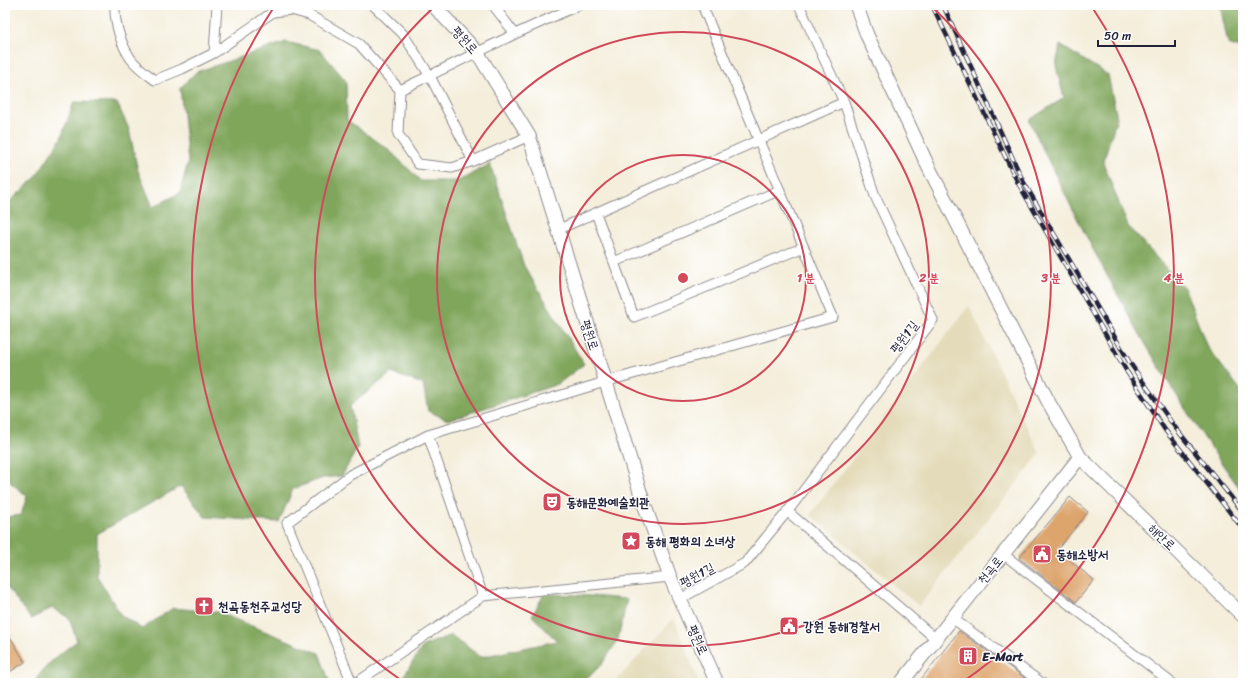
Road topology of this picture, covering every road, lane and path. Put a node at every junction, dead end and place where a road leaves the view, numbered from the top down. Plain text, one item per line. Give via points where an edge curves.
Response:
1 (115, 5) edge
2 (217, 5) edge
3 (373, 5) edge
4 (433, 5) edge
5 (493, 5) edge
6 (578, 5) edge
7 (702, 5) edge
8 (799, 5) edge
9 (856, 5) edge
10 (515, 34) junction
11 (477, 52) junction
12 (214, 54) junction
13 (430, 76) junction
14 (400, 90) junction
15 (844, 102) junction
16 (529, 136) junction
17 (759, 140) junction
18 (473, 161) junction
19 (780, 190) junction
20 (596, 213) junction
21 (557, 230) junction
22 (804, 247) junction
23 (614, 262) junction
24 (605, 382) junction
25 (428, 435) junction
26 (1080, 457) junction
27 (787, 511) junction
28 (1003, 554) junction
29 (670, 577) junction
30 (483, 596) junction
31 (680, 599) junction
32 (1243, 616) edge
33 (952, 618) junction
34 (936, 639) junction
35 (352, 683) edge
36 (356, 683) edge
37 (717, 683) edge
38 (900, 683) edge
39 (1042, 683) edge
40 (1172, 683) edge

1 - 12 street via 114,14 121,39 131,59 154,80
2 - 12 street
3 - 13 street via 403,34
4 - 11 street, 평원로
5 - 10 street
6 - 10 street
7 - 17 street
8 - 15 street, 평원1길
9 - 26 street, 해안로 via 870,42 928,166 1049,403
10 - 11 street
11 - 13 street
11 - 16 street, 평원로
12 - 14 street via 273,12 291,10 309,15 359,44
13 - 14 street
13 - 18 street
14 - 18 street via 398,134 418,164 452,168
15 - 17 street
15 - 27 street, 평원1길 via 875,196 933,320
16 - 18 street
16 - 21 street, 평원로
17 - 19 street
17 - 20 street
19 - 22 street
19 - 23 street
20 - 21 street
20 - 23 street
21 - 24 street, 평원로
22 - 23 street via 634,317
22 - 24 street via 833,317
24 - 25 street
24 - 29 street, 평원로
25 - 30 street
25 - 35 street via 350,475 288,523
26 - 28 street, 천곡로
26 - 32 street, 해안로
27 - 31 street, 평원1길 via 745,563
27 - 34 street
28 - 33 street, 천곡로
28 - 40 street
29 - 30 street
29 - 31 street, 평원로
30 - 36 street
31 - 37 street, 평원로
33 - 34 street, 천곡로
33 - 39 street
34 - 38 street, 천곡로

